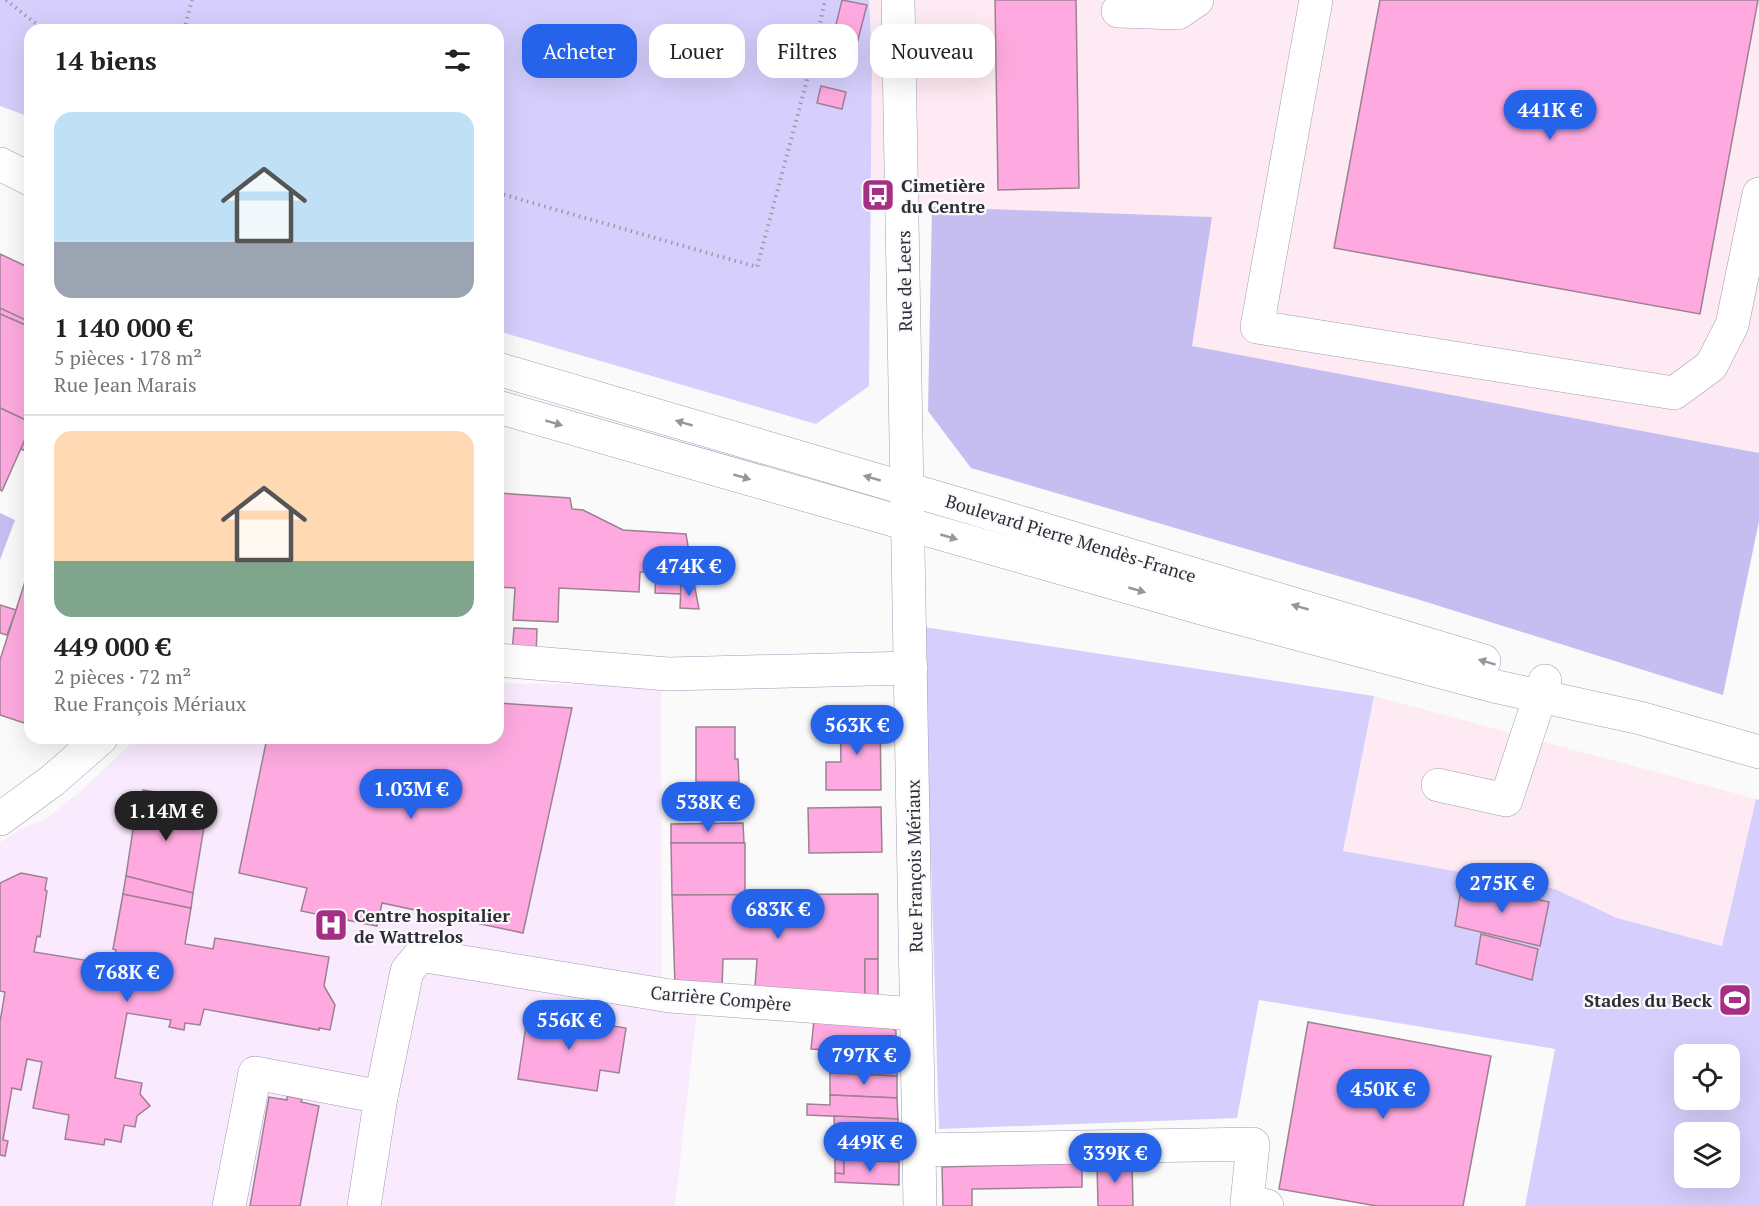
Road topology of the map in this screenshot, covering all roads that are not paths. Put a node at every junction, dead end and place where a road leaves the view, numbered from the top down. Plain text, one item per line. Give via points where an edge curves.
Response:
1 (898, 0) edge
2 (1197, 0) edge
3 (1316, 0) edge
4 (1118, 11) dead end
5 (0, 147) edge
6 (24, 156) edge
7 (0, 164) edge
8 (24, 176) edge
9 (1759, 194) edge
10 (504, 371) edge
11 (504, 409) edge
12 (908, 489) junction
13 (909, 525) junction
14 (504, 661) edge
15 (911, 668) junction
16 (1542, 689) junction
17 (93, 744) edge
18 (1759, 752) edge
19 (1437, 785) dead end
20 (2, 814) edge
21 (916, 1014) junction
22 (381, 1097) junction
23 (919, 1150) junction
24 (229, 1206) edge
25 (364, 1206) edge
26 (920, 1206) edge
27 (1268, 1206) edge

1 - 12 street, Rue de Leers
2 - 4 street via 1178,12
3 - 9 street via 1257,327 1674,393 1711,366 1732,325
5 - 6 street
7 - 8 street
12 -> 10 street, Boulevard Pierre Mendès-France
11 -> 13 street, Boulevard Pierre Mendès-France
12 - 13 street, Rue de Leers
16 -> 12 street, Boulevard Pierre Mendès-France via 1496,664
13 - 15 street, Rue François Mériaux
13 -> 16 street, Boulevard Pierre Mendès-France via 1498,687
14 - 15 street via 668,675
15 - 21 street, Rue François Mériaux
16 - 18 street, Boulevard Pierre Mendès-France
16 - 19 street via 1506,800
17 - 20 street via 53,780
21 - 22 street, Carrière Compère via 670,996 420,955 406,971
21 - 23 street, Rue François Mériaux
22 - 24 street via 255,1073
22 - 25 street
23 - 26 street, Rue François Mériaux
23 - 27 street via 1253,1144 1247,1202

